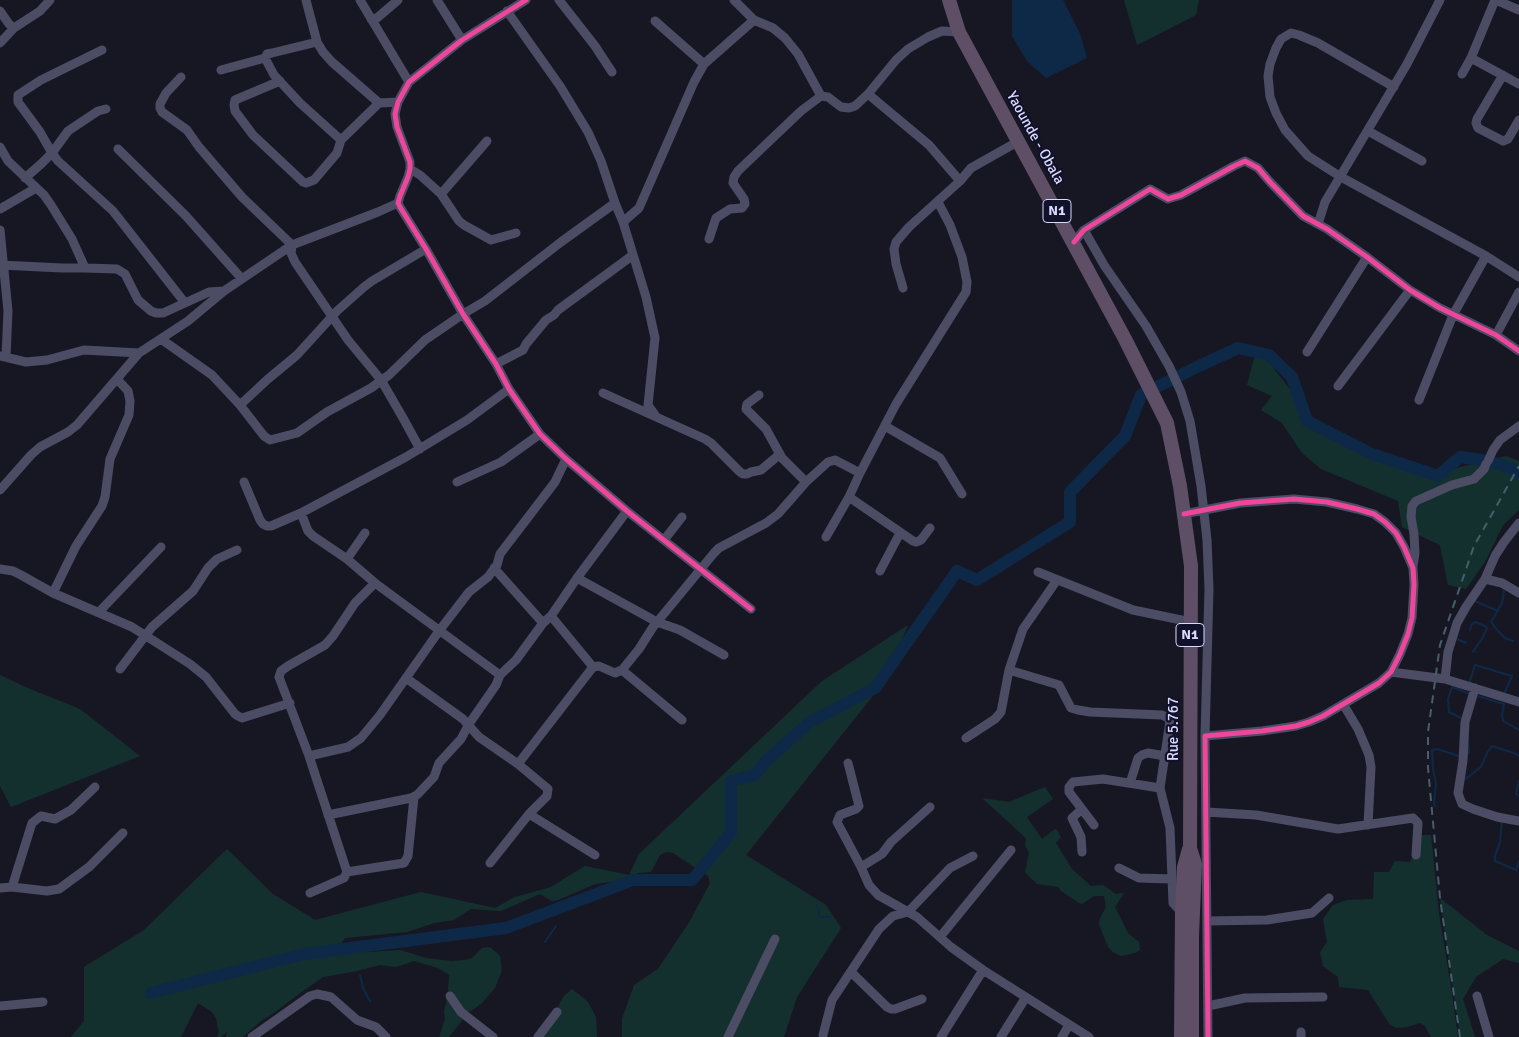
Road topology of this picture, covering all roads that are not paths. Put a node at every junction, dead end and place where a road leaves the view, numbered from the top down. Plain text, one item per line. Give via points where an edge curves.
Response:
1 (50, 0) edge
2 (306, 0) edge
3 (360, 0) edge
4 (398, 0) edge
5 (437, 0) edge
6 (526, 0) edge
7 (559, 0) edge
8 (734, 0) edge
9 (949, 0) edge
10 (1440, 0) edge
11 (1495, 0) edge
12 (1519, 10) edge
13 (507, 11) junction
14 (0, 12) edge
15 (371, 19) junction
16 (754, 20) junction
17 (655, 21) dead end
18 (14, 28) junction
19 (960, 32) junction
20 (462, 40) junction
21 (317, 42) junction
22 (0, 43) edge
23 (102, 50) dead end
24 (264, 58) junction
25 (1471, 58) junction
26 (704, 64) junction
27 (221, 70) dead end
28 (612, 72) dead end
29 (1462, 74) dead end
30 (1503, 75) junction
31 (181, 77) dead end
32 (280, 81) junction
33 (409, 82) junction
34 (1519, 84) edge
35 (1394, 87) junction
36 (868, 94) junction
37 (822, 96) junction
38 (398, 102) junction
39 (379, 103) junction
40 (106, 109) dead end
41 (1519, 120) edge
42 (1368, 131) junction
43 (342, 140) junction
44 (487, 141) dead end
45 (1019, 141) junction
46 (0, 147) edge
47 (118, 149) dead end
48 (52, 153) junction
49 (1422, 161) dead end
50 (410, 169) junction
51 (1341, 177) junction
52 (25, 178) junction
53 (960, 181) junction
54 (36, 188) junction
55 (441, 194) junction
56 (398, 202) junction
57 (938, 202) junction
58 (615, 203) junction
59 (0, 209) edge
60 (623, 222) junction
61 (1318, 224) junction
62 (0, 230) edge
63 (1084, 230) junction
64 (516, 233) dead end
65 (709, 239) dead end
66 (1074, 242) junction
67 (292, 245) junction
68 (426, 249) junction
69 (633, 255) junction
70 (1486, 256) junction
71 (1368, 257) junction
72 (2, 265) edge
73 (84, 268) junction
74 (1519, 277) edge
75 (242, 279) junction
76 (903, 288) dead end
77 (1410, 290) junction
78 (224, 291) junction
79 (1519, 292) edge
80 (185, 303) junction
81 (463, 314) junction
82 (1453, 314) junction
83 (332, 317) junction
84 (1496, 336) junction
85 (161, 339) junction
86 (1519, 351) edge
87 (1307, 352) dead end
88 (139, 353) junction
89 (3, 357) edge
90 (496, 364) junction
91 (117, 379) junction
92 (381, 380) junction
93 (1338, 386) dead end
94 (509, 389) junction
95 (603, 393) dead end
96 (759, 395) dead end
97 (1419, 400) dead end
98 (240, 406) junction
99 (655, 415) junction
100 (1167, 423) joint
101 (885, 426) junction
102 (1519, 426) edge
103 (540, 434) junction
104 (420, 449) junction
105 (780, 454) junction
106 (566, 459) junction
107 (860, 473) junction
108 (244, 482) dead end
109 (457, 482) dead end
110 (806, 482) junction
111 (0, 490) edge
112 (962, 494) dead end
113 (849, 497) junction
114 (627, 511) junction
115 (1204, 511) junction
116 (301, 514) junction
117 (1184, 514) junction
118 (682, 517) dead end
119 (1519, 523) edge
120 (930, 528) dead end
121 (365, 533) dead end
122 (900, 533) junction
123 (826, 537) dead end
124 (664, 540) junction
125 (161, 547) dead end
126 (237, 550) dead end
127 (347, 559) junction
128 (494, 568) junction
129 (1413, 568) junction
130 (0, 569) edge
131 (702, 569) junction
132 (880, 570) dead end
133 (1038, 572) dead end
134 (577, 578) junction
135 (1486, 579) junction
136 (1057, 580) junction
137 (375, 583) junction
138 (53, 593) junction
139 (1519, 593) edge
140 (751, 609) dead end
141 (99, 612) junction
142 (551, 616) junction
143 (656, 622) junction
144 (1191, 622) junction
145 (543, 623) junction
146 (438, 631) junction
147 (145, 636) junction
148 (724, 655) dead end
149 (120, 669) dead end
150 (593, 670) junction
151 (622, 670) junction
152 (1009, 670) junction
153 (1391, 672) junction
154 (500, 675) junction
155 (406, 678) junction
156 (1446, 679) junction
157 (1475, 688) junction
158 (1519, 702) edge
159 (290, 703) junction
160 (1343, 704) junction
161 (682, 720) dead end
162 (469, 724) junction
163 (1205, 736) junction
164 (966, 738) dead end
165 (310, 756) junction
166 (1165, 756) junction
167 (848, 762) dead end
168 (518, 764) junction
169 (1130, 783) junction
170 (95, 788) dead end
171 (1160, 788) junction
172 (414, 797) junction
173 (930, 807) dead end
174 (1082, 809) junction
175 (1206, 812) junction
176 (529, 814) junction
177 (328, 815) junction
178 (1519, 821) edge
179 (1094, 825) dead end
180 (1368, 825) junction
181 (123, 833) dead end
182 (1190, 848) junction
183 (1011, 850) dead end
184 (1082, 852) dead end
185 (595, 855) dead end
186 (1416, 855) dead end
187 (973, 856) dead end
188 (490, 863) dead end
189 (861, 867) junction
190 (1118, 868) dead end
191 (347, 872) junction
192 (1172, 879) junction
193 (0, 888) edge
194 (12, 888) junction
195 (310, 893) dead end
196 (1328, 898) dead end
197 (908, 912) junction
198 (1182, 913) junction
199 (1207, 921) junction
200 (940, 937) junction
201 (776, 939) dead end
202 (983, 970) junction
203 (851, 972) junction
204 (450, 996) dead end
205 (1477, 996) dead end
206 (1026, 997) junction
207 (1323, 997) dead end
208 (922, 999) dead end
209 (43, 1002) dead end
210 (0, 1006) edge
211 (1208, 1006) junction
212 (557, 1012) dead end
213 (1069, 1025) junction
214 (823, 1036) dead end
215 (252, 1037) edge
216 (386, 1037) edge
217 (493, 1037) edge
218 (538, 1037) edge
219 (728, 1037) edge
220 (941, 1037) edge
221 (1001, 1037) edge
222 (1062, 1037) edge
223 (1089, 1037) edge
224 (1181, 1037) edge
225 (1192, 1037) edge
226 (1208, 1037) edge
227 (1489, 1037) edge

1 - 18 street via 40,11
2 - 21 street
3 - 15 street
4 - 15 street via 377,18
5 - 20 street
6 - 13 street
7 - 28 street
8 - 16 street
9 - 19 highway, Yaounde - Obala / N1
10 - 35 street
11 - 12 street
11 - 25 street
13 - 20 street
13 - 58 street via 588,132
14 - 18 street
15 - 33 street
16 - 26 street
16 - 37 street via 786,38
17 - 26 street
18 - 22 street
19 - 36 street via 942,31 908,49
19 - 45 highway, Yaounde - Obala / N1
20 - 33 street
21 - 24 street
21 - 39 street via 332,62
23 - 48 street via 18,95 18,102
24 - 27 street
24 - 32 street
25 - 29 street
25 - 30 street
26 - 60 street via 639,208
30 - 34 street
30 - 41 street via 1476,124 1503,141 1508,139
31 - 67 street via 160,104 162,112 187,130 242,197
32 - 43 street
32 - 43 street via 235,100 235,111 253,135 306,183 314,180 337,153
33 - 38 street
35 - 42 street
35 - 51 street via 1299,34 1291,33 1281,39 1268,76 1276,113 1285,130 1308,156
36 - 37 street via 848,108
36 - 53 street via 928,146
37 - 65 street via 801,110 738,171 733,183 745,204 716,218
38 - 39 street
38 - 50 street via 395,114 397,127
39 - 43 street
40 - 48 street via 68,131
42 - 49 street
42 - 51 street
44 - 55 street
45 - 53 street via 971,168
45 - 66 highway, Yaounde - Obala / N1
46 - 52 street via 8,161
47 - 75 street via 186,216
48 - 52 street
48 - 80 street via 113,211
50 - 55 street
50 - 56 street
51 - 61 street via 1325,202
51 - 70 street
52 - 54 street
53 - 57 street
54 - 59 street
54 - 73 street via 72,239
55 - 64 street via 459,221 488,238
56 - 67 street
56 - 68 street
57 - 76 street via 896,242 896,264
57 - 101 street via 962,257 966,292 904,389
58 - 60 street
58 - 81 street
60 - 69 street
61 - 63 street via 1303,216 1258,168 1245,161 1181,196 1168,198 1150,189
61 - 71 street
62 - 72 street
63 - 66 street
63 - 115 street via 1169,366 1190,421
66 - 100 highway, Yaounde - Obala / N1
67 - 75 street
67 - 83 street via 295,262
68 - 81 street
68 - 83 street via 372,280
69 - 90 street via 546,320 523,350
69 - 99 street via 655,338 648,404
70 - 74 street
70 - 82 street
71 - 77 street
71 - 87 street
72 - 73 street
72 - 89 street via 8,311
73 - 80 street via 122,271 138,300 151,311 163,312
75 - 78 street
77 - 82 street
77 - 93 street
78 - 80 street via 209,292
78 - 85 street via 188,322
79 - 84 street
81 - 90 street
81 - 92 street via 425,340
82 - 84 street
82 - 97 street
83 - 92 street
83 - 98 street via 297,355
84 - 86 street
85 - 88 street
85 - 98 street via 212,375
88 - 89 street via 84,350 26,362
88 - 91 street
90 - 94 street
91 - 111 street via 76,425 36,451
91 - 138 street via 128,391 129,415 110,459 102,506 76,546
92 - 98 street via 297,433 270,440
92 - 104 street
94 - 103 street
94 - 104 street
95 - 99 street
96 - 105 street via 747,404 746,409 766,429
99 - 105 street via 711,443 743,474 761,470
100 - 117 highway, Rue 5.767 / N1
101 - 107 street
101 - 112 street via 940,458
102 - 129 street via 1500,440 1484,469 1474,479 1425,497 1412,506
103 - 106 street
103 - 109 street via 500,462
104 - 116 street
105 - 110 street
106 - 114 street
106 - 128 street via 555,482 508,542
107 - 110 street via 832,460
107 - 113 street
108 - 116 street via 262,524 271,526
110 - 131 street via 778,514 719,548
113 - 122 street
113 - 123 street
114 - 124 street
114 - 134 street
115 - 117 street
115 - 129 street via 1240,503 1294,499 1357,509 1374,514 1396,533
115 - 163 street via 1209,589
116 - 127 street via 313,536
117 - 144 highway, Rue 5.767 / N1 via 1191,566
118 - 124 street
119 - 135 street via 1494,556
120 - 122 street via 916,542
121 - 127 street
122 - 132 street
124 - 131 street
125 - 141 street
126 - 147 street via 217,559 193,591
127 - 137 street
128 - 145 street
128 - 146 street via 469,592
129 - 153 street via 1412,618
130 - 138 street via 21,575
131 - 140 street
131 - 143 street
133 - 136 street
134 - 142 street
134 - 143 street
135 - 139 street via 1502,583
135 - 156 street via 1457,623 1448,652
136 - 144 street via 1133,610
136 - 152 street via 1023,629
137 - 146 street
137 - 159 street via 355,603 325,645 280,671
138 - 141 street
141 - 147 street
142 - 145 street
142 - 150 street
143 - 148 street via 680,630
143 - 151 street
144 - 182 highway, Rue 5.767 / N1
145 - 154 street via 516,660
146 - 154 street
146 - 155 street
147 - 149 street
147 - 159 street via 206,677 242,718
150 - 151 street via 599,666 615,674
150 - 168 street
151 - 161 street
152 - 164 street via 1001,712
152 - 166 street via 1059,685 1071,708 1166,716 1170,721
153 - 156 street
153 - 160 street
154 - 162 street
155 - 162 street
155 - 165 street via 357,742
156 - 157 street
157 - 158 street
157 - 178 street via 1465,722 1458,793 1462,804 1472,809
159 - 165 street
160 - 163 street via 1296,726
160 - 180 street via 1369,755
162 - 168 street via 479,737
162 - 172 street via 461,739 438,763 434,777
163 - 175 street
165 - 177 street
166 - 169 street via 1148,753 1138,758
166 - 171 street
167 - 189 street via 859,806 840,815 837,822
168 - 176 street via 548,789 547,796
169 - 171 street
169 - 174 street via 1103,779 1073,782 1068,790
170 - 194 street via 71,810 55,819 41,816 32,823
171 - 192 street via 1170,828
172 - 177 street
172 - 191 street via 408,856 404,863
173 - 189 street via 890,842 882,854
174 - 179 street
174 - 184 street via 1072,818 1081,837
175 - 180 street via 1263,816 1338,829
175 - 199 street
176 - 185 street
176 - 188 street
177 - 191 street
180 - 186 street via 1416,819
181 - 194 street via 90,867 59,889
182 - 198 highway, N1 via 1184,866
182 - 225 highway, Rue 5.767 / N1 via 1195,864
183 - 200 street
187 - 197 street via 950,868
189 - 197 street via 873,890
190 - 192 street via 1139,878
191 - 195 street via 344,878
192 - 198 street via 1173,902
193 - 194 street
196 - 199 street via 1312,913 1268,920
197 - 200 street
197 - 203 street via 894,916 880,929
198 - 224 highway, N1
199 - 211 street
200 - 202 street
201 - 219 street
202 - 206 street
202 - 220 street
203 - 208 street via 891,1008
203 - 214 street via 832,1000
204 - 217 street via 462,1012
205 - 227 street
206 - 213 street
206 - 221 street
207 - 211 street via 1245,998
209 - 210 street
211 - 226 street
212 - 218 street
213 - 222 street
213 - 223 street
215 - 216 street via 317,994 331,997 357,1020 372,1025

